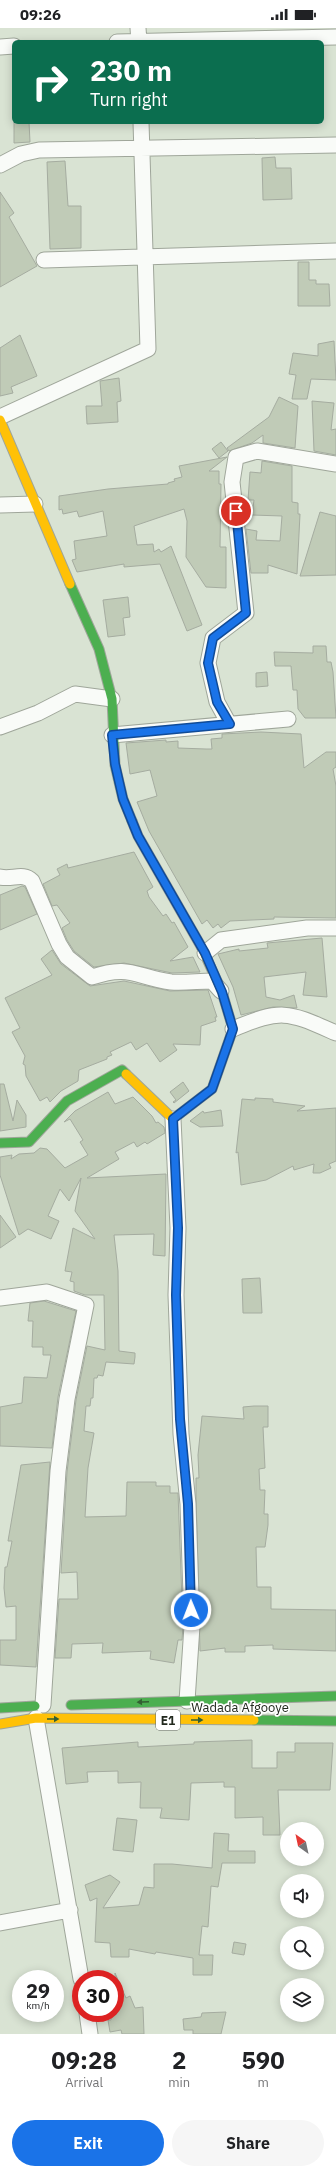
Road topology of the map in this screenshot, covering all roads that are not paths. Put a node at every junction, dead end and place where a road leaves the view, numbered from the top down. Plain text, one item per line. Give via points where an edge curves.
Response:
1 (139, 37) edge
2 (336, 37) edge
3 (126, 40) edge
4 (12, 46) edge
5 (0, 47) edge
6 (141, 124) edge
7 (336, 145) edge
8 (141, 149) junction
9 (0, 165) edge
10 (336, 251) edge
11 (144, 256) junction
12 (44, 260) dead end
13 (1, 426) edge
14 (336, 464) edge
15 (35, 504) junction
16 (0, 505) edge
17 (112, 699) junction
18 (288, 719) dead end
19 (230, 724) junction
20 (0, 728) edge
21 (112, 735) junction
22 (0, 877) edge
23 (336, 928) edge
24 (205, 953) junction
25 (222, 992) junction
26 (233, 1029) junction
27 (336, 1033) edge
28 (173, 1119) junction
29 (0, 1143) edge
30 (0, 1298) edge
31 (336, 1696) edge
32 (187, 1701) junction
33 (0, 1708) edge
34 (47, 1709) junction
35 (336, 1721) edge
36 (0, 1724) edge
37 (70, 1910) junction
38 (0, 1923) edge
39 (80, 1970) edge
40 (88, 2022) edge
41 (90, 2034) edge

1 - 2 street
1 - 3 street
4 - 5 street
6 - 8 street
7 - 8 street
8 - 9 street via 39,150 21,154
8 - 11 street
10 - 11 street
11 - 12 street
11 - 13 street via 148,349
13 - 15 main road
14 - 19 street via 257,451 236,457 232,482 246,613 213,638 208,663 217,702
15 - 16 street
15 - 17 main road via 48,539 99,649
17 - 20 street via 75,694 38,713
17 - 21 main road
18 - 19 street
19 - 21 street
21 - 24 main road via 123,799 138,836
22 - 25 street via 22,876 32,881 67,957 92,977 109,971 125,970 171,982 212,981
23 - 24 street via 307,928 221,940
24 - 25 main road
25 - 26 main road
26 - 27 street via 260,1018 281,1014 300,1017
26 - 28 main road via 212,1089
28 - 29 main road via 122,1070 67,1101 29,1142
28 - 32 street via 178,1228 176,1295 180,1419 188,1504 192,1626
30 - 34 street via 46,1292 86,1304 67,1400 58,1471
31 - 32 main road, Wadada Afgooye / E1
32 -> 34 main road, Wadada Afgooye / E1
33 - 34 main road, Wadada Afgooye / E1
34 -> 35 main road, Wadada Afgooye / E1
34 - 36 main road, Wadada Afgooye / E1
34 - 37 street
37 - 38 street
37 - 39 street
40 - 41 street

